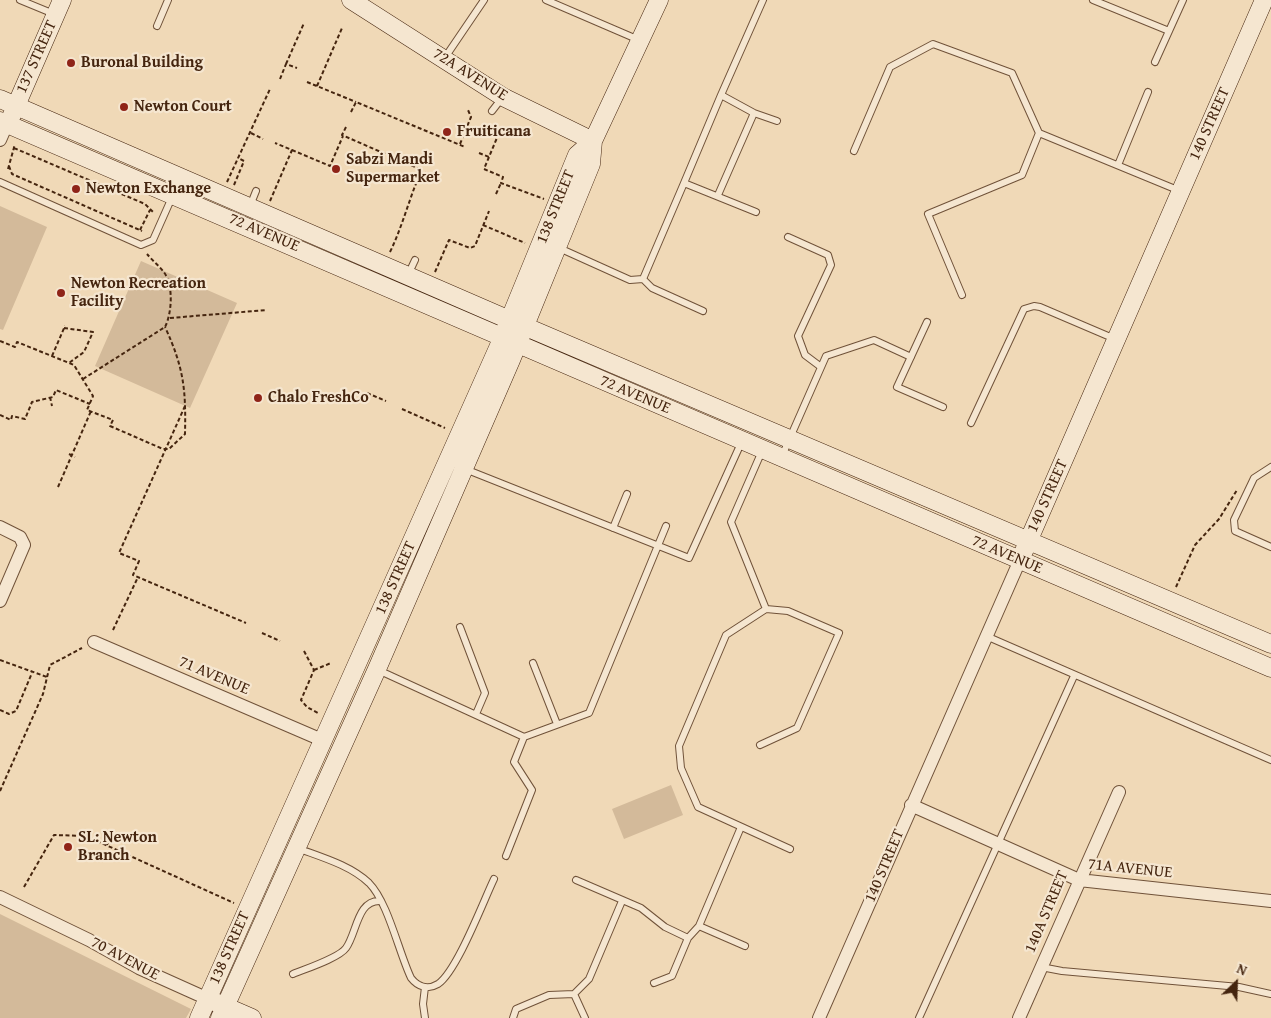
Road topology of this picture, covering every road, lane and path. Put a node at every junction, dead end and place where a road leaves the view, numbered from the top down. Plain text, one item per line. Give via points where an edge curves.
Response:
1 (20, 0) edge
2 (168, 0) edge
3 (546, 0) edge
4 (659, 0) edge
5 (763, 0) edge
6 (1093, 0) edge
7 (1183, 0) edge
8 (1264, 0) edge
9 (354, 1) edge
10 (481, 1) edge
11 (58, 7) edge
12 (304, 23) dead end
13 (156, 26) dead end
14 (342, 28) dead end
15 (1169, 31) junction
16 (639, 40) junction
17 (444, 60) junction
18 (1155, 62) dead end
19 (286, 64) junction
20 (297, 68) dead end
21 (280, 78) dead end
22 (307, 82) dead end
23 (317, 86) junction
24 (270, 88) dead end
25 (1148, 92) dead end
26 (721, 95) junction
27 (503, 97) junction
28 (8, 102) edge
29 (356, 102) junction
30 (468, 110) dead end
31 (492, 111) dead end
32 (351, 112) dead end
33 (754, 113) junction
34 (777, 121) dead end
35 (346, 127) dead end
36 (2, 129) edge
37 (251, 133) junction
38 (499, 133) dead end
39 (1039, 133) junction
40 (343, 136) junction
41 (263, 138) dead end
42 (593, 141) junction
43 (275, 143) dead end
44 (460, 144) junction
45 (465, 147) dead end
46 (292, 150) junction
47 (854, 151) dead end
48 (479, 153) dead end
49 (489, 157) junction
50 (238, 158) junction
51 (1118, 165) junction
52 (421, 172) junction
53 (434, 177) dead end
54 (0, 182) edge
55 (684, 182) junction
56 (501, 183) junction
57 (225, 184) dead end
58 (177, 186) junction
59 (233, 188) dead end
60 (256, 191) dead end
61 (1181, 192) junction
62 (496, 194) dead end
63 (718, 195) junction
64 (546, 200) dead end
65 (269, 203) dead end
66 (249, 208) junction
67 (489, 211) dead end
68 (756, 212) dead end
69 (483, 225) junction
70 (141, 230) joint
71 (788, 237) dead end
72 (527, 244) dead end
73 (557, 248) junction
74 (147, 254) dead end
75 (389, 254) dead end
76 (415, 260) dead end
77 (434, 274) dead end
78 (408, 276) junction
79 (643, 279) junction
80 (962, 296) dead end
81 (267, 310) dead end
82 (703, 311) dead end
83 (170, 318) junction
84 (927, 322) dead end
85 (517, 323) junction
86 (165, 327) junction
87 (1116, 339) junction
88 (0, 341) edge
89 (510, 341) junction
90 (15, 347) junction
91 (12, 351) dead end
92 (52, 356) junction
93 (911, 357) junction
94 (69, 363) junction
95 (821, 367) junction
96 (82, 379) junction
97 (367, 393) dead end
98 (50, 397) junction
99 (386, 401) dead end
100 (90, 404) junction
101 (186, 404) junction
102 (52, 406) dead end
103 (943, 407) dead end
104 (402, 408) dead end
105 (91, 411) junction
106 (0, 415) edge
107 (971, 423) dead end
108 (448, 429) dead end
109 (789, 438) junction
110 (742, 440) junction
111 (166, 449) junction
112 (763, 450) junction
113 (781, 457) junction
114 (1271, 467) edge
115 (463, 468) junction
116 (58, 487) dead end
117 (1238, 488) dead end
118 (626, 494) dead end
119 (666, 526) dead end
120 (0, 527) edge
121 (613, 528) junction
122 (1029, 540) junction
123 (658, 547) junction
124 (1271, 547) edge
125 (1020, 560) junction
126 (138, 577) junction
127 (1174, 592) dead end
128 (0, 601) edge
129 (766, 608) junction
130 (246, 623) dead end
131 (460, 627) dead end
132 (113, 630) dead end
133 (262, 633) dead end
134 (986, 636) junction
135 (280, 641) dead end
136 (94, 642) dead end
137 (1271, 644) edge
138 (81, 650) dead end
139 (304, 651) dead end
140 (0, 660) edge
141 (331, 663) dead end
142 (533, 663) dead end
143 (1271, 668) edge
144 (377, 669) junction
145 (314, 670) junction
146 (32, 673) junction
147 (1074, 676) junction
148 (47, 678) junction
149 (0, 710) edge
150 (476, 714) junction
151 (322, 716) dead end
152 (558, 724) junction
153 (524, 737) junction
154 (322, 740) junction
155 (760, 745) dead end
156 (1271, 760) edge
157 (0, 791) edge
158 (1119, 792) dead end
159 (911, 805) junction
160 (741, 827) junction
161 (111, 834) dead end
162 (997, 843) junction
163 (107, 845) junction
164 (296, 847) junction
165 (790, 849) dead end
166 (506, 856) dead end
167 (494, 879) dead end
168 (576, 880) dead end
169 (1079, 880) junction
170 (24, 887) dead end
171 (0, 897) edge
172 (381, 901) junction
173 (622, 901) junction
174 (1271, 901) edge
175 (237, 905) dead end
176 (699, 926) junction
177 (688, 938) junction
178 (745, 946) dead end
179 (1041, 967) junction
180 (293, 974) dead end
181 (654, 983) dead end
182 (425, 987) junction
183 (574, 994) junction
184 (1271, 994) edge
185 (208, 999) junction
186 (222, 1012) edge
187 (199, 1018) edge
188 (252, 1018) edge
189 (425, 1018) edge
190 (513, 1018) edge
191 (585, 1018) edge
192 (819, 1018) edge
193 (919, 1018) edge
194 (1019, 1018) edge

1 - 11 lane
2 - 13 lane
3 - 16 lane
4 - 16 main road, 138 STREET
5 - 26 lane
6 - 15 lane
7 - 15 lane
8 - 61 main road, 140 STREET
9 - 17 main road, 72A AVENUE
10 - 17 lane
11 - 28 main road, 137 STREET
12 - 19 path
14 - 23 path
15 - 18 lane
16 - 42 main road, 138 STREET
17 - 27 main road, 72A AVENUE
19 - 20 path
19 - 21 path
22 - 23 path
23 - 29 path
24 - 37 path
25 - 51 lane
26 - 33 lane
26 - 55 lane
27 - 31 lane
27 - 42 main road, 72A AVENUE
28 - 36 main road, 137 STREET
28 - 58 main road, 72 AVENUE
29 - 32 path
29 - 44 path
30 - 44 path via 472,117
33 - 34 lane
33 - 63 lane
35 - 40 path
36 - 58 main road, 72 AVENUE
37 - 41 path
37 - 50 path
38 - 49 path
39 - 47 lane via 1012,73 933,44 890,67
39 - 51 lane
39 - 80 lane via 1022,175 928,214
40 - 46 path via 330,166
40 - 52 path
42 - 73 main road, 138 STREET via 591,164
42 - 85 main road, 138 STREET via 577,155
43 - 46 path
44 - 45 path
46 - 65 path
48 - 49 path
49 - 56 path via 484,169 503,177
50 - 57 path
50 - 59 path via 244,161
51 - 61 lane
52 - 53 path
52 - 75 path
54 - 58 lane via 140,245 153,240
55 - 63 lane
55 - 79 lane
56 - 62 path
56 - 64 path
58 - 66 main road, 72 AVENUE
58 - 89 main road, 72 AVENUE
60 - 66 lane
61 - 87 main road, 140 STREET
63 - 68 lane
66 - 78 main road, 72 AVENUE
67 - 69 path
69 - 72 path
69 - 77 path via 475,246 470,248 449,240
70 - 70 path via 12,174 8,167 14,146 146,204 152,210
71 - 95 lane via 828,255 831,265 798,336 805,356
73 - 79 lane via 630,280
73 - 85 main road, 138 STREET
74 - 83 path via 164,272 169,284
76 - 78 lane
78 - 85 main road, 72 AVENUE
79 - 82 lane via 652,288
81 - 83 path
83 - 86 path
84 - 93 lane
85 - 89 main road, 138 STREET
85 - 109 main road, 72 AVENUE
86 - 96 path
86 - 101 path via 178,355 186,388
87 - 107 lane via 1040,307 1024,308
87 - 122 main road, 140 STREET
88 - 90 path
89 - 110 main road, 72 AVENUE
89 - 115 main road, 138 STREET
89 - 154 main road, 138 STREET
90 - 91 path
90 - 92 path via 17,342
92 - 94 path
92 - 94 path via 65,327 93,332 84,352
93 - 95 lane via 874,340 826,356
93 - 103 lane via 898,387
94 - 96 path via 74,365
95 - 109 lane
96 - 100 path via 93,396
97 - 99 path
98 - 100 path via 56,390
98 - 102 path
98 - 106 path via 32,402 25,419 12,416 10,420
100 - 105 path via 88,410
101 - 111 path
101 - 111 path via 185,434
104 - 108 path
105 - 111 path via 113,420 110,426
105 - 116 path
109 - 113 lane
109 - 122 main road, 72 AVENUE
110 - 112 main road, 72 AVENUE
110 - 123 lane via 689,558
111 - 126 path via 119,553 139,561 133,575
112 - 113 main road, 72 AVENUE
112 - 129 lane via 731,522
113 - 125 main road, 72 AVENUE
114 - 124 lane via 1254,478 1234,520 1235,532
115 - 121 lane
115 - 144 main road, 138 STREET
117 - 127 path via 1219,519 1195,545
118 - 121 lane
119 - 123 lane
120 - 128 street via 23,540 22,550
121 - 123 lane
122 - 125 main road, 140 STREET
122 - 137 main road, 72 AVENUE
123 - 152 lane via 589,713
125 - 134 street, 140 STREET
125 - 143 main road, 72 AVENUE
126 - 130 path
126 - 132 path
129 - 155 lane via 788,611 838,633 797,728
129 - 160 lane via 726,635 679,746 681,768 698,808
131 - 150 lane via 485,693
133 - 135 path
134 - 147 lane
134 - 159 street, 140 STREET
136 - 154 street, 71 AVENUE
138 - 148 path via 50,665
139 - 145 path
140 - 146 path
141 - 145 path
142 - 152 lane
144 - 150 lane
144 - 164 main road, 138 STREET
145 - 151 path via 301,700 306,707
146 - 148 path
146 - 149 path via 16,711 9,714
147 - 156 lane
147 - 162 lane
148 - 157 path
150 - 153 lane
152 - 153 lane
153 - 166 lane via 514,762 532,790
154 - 185 main road, 138 STREET
158 - 169 street, 140A STREET
159 - 162 street, 71A AVENUE
159 - 192 street, 140 STREET
160 - 165 lane
160 - 176 lane
161 - 163 path
162 - 169 street, 71A AVENUE
162 - 193 lane
163 - 170 path via 86,836 54,835
163 - 175 path
164 - 172 lane via 354,872 370,884
164 - 186 main road, 138 STREET
167 - 182 lane via 451,969 437,984
168 - 173 lane
169 - 174 street, 71A AVENUE
169 - 179 street, 140A STREET
171 - 185 street, 70 AVENUE
172 - 180 lane via 365,907 343,951
172 - 182 lane via 411,978
173 - 177 lane via 640,908 665,927
173 - 183 lane via 589,979
176 - 177 lane
176 - 178 lane
177 - 181 lane via 672,976
179 - 184 lane via 1239,986
179 - 194 street, 140A STREET
182 - 189 lane
183 - 190 lane via 548,995 516,1009
183 - 191 lane
185 - 186 main road, 70 AVENUE
185 - 187 main road, 138 STREET
186 - 188 main road, 70 AVENUE

